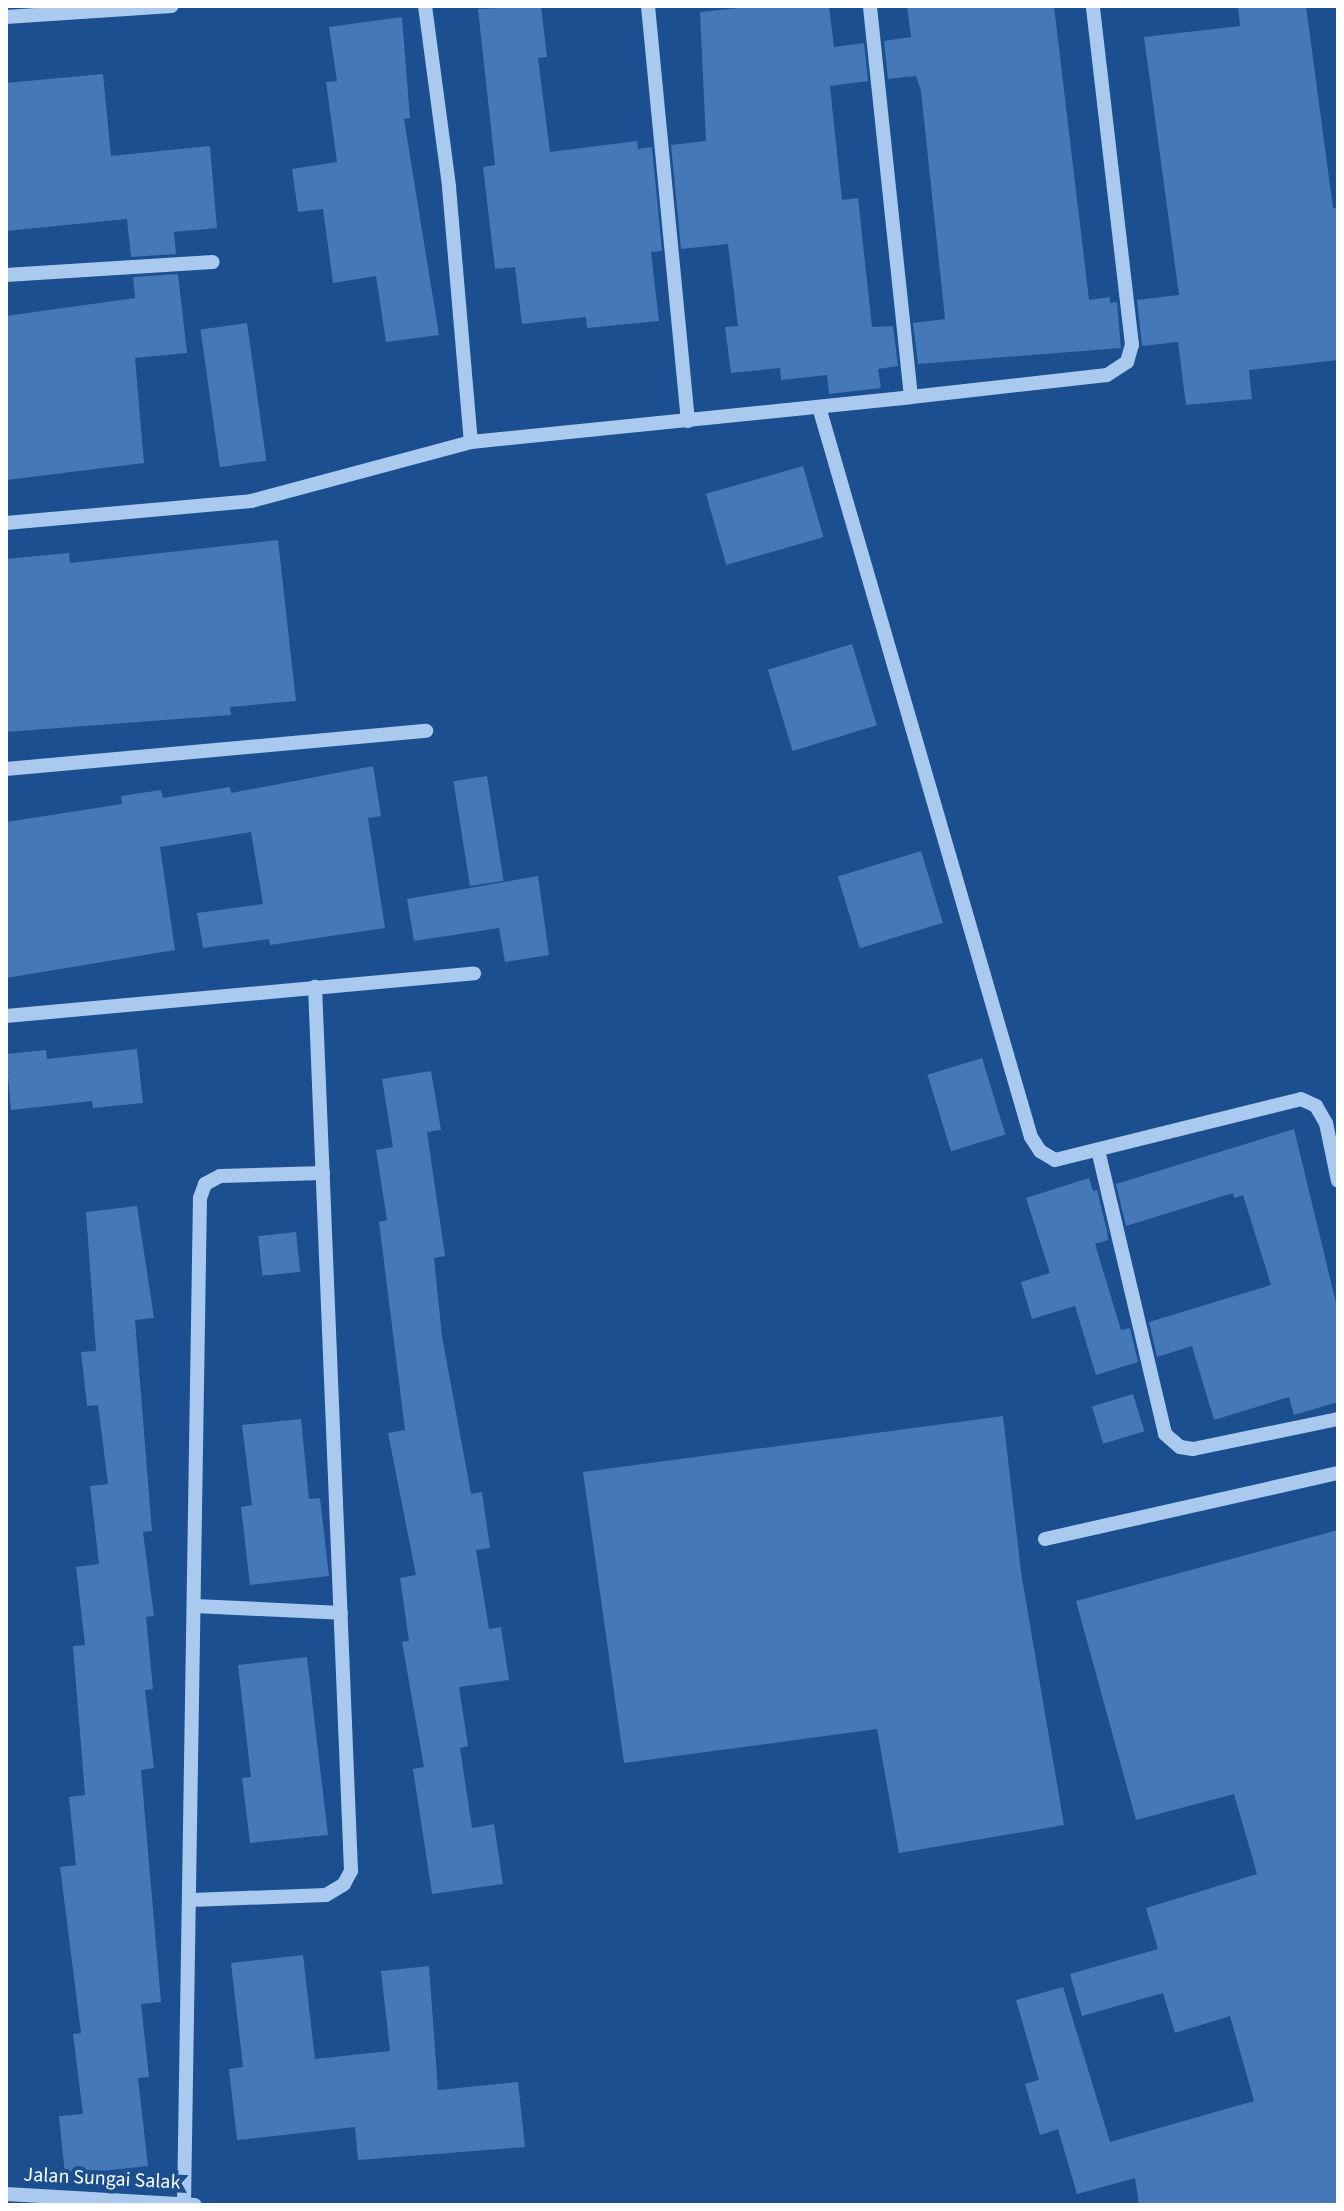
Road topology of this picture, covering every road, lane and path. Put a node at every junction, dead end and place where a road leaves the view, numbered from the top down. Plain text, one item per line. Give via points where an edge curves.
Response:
1 (172, 6) edge
2 (425, 6) edge
3 (648, 6) edge
4 (870, 6) edge
5 (1093, 6) edge
6 (6, 17) edge
7 (213, 262) dead end
8 (6, 275) edge
9 (911, 397) junction
10 (819, 407) junction
11 (688, 421) junction
12 (471, 442) junction
13 (6, 523) edge
14 (426, 731) dead end
15 (6, 769) edge
16 (474, 973) dead end
17 (315, 987) junction
18 (6, 1016) edge
19 (1098, 1150) junction
20 (323, 1173) junction
21 (1338, 1181) edge
22 (1338, 1419) edge
23 (1338, 1473) edge
24 (1045, 1539) dead end
25 (195, 1606) junction
26 (341, 1613) junction
27 (191, 1900) junction
28 (6, 2194) edge
29 (100, 2202) edge
30 (184, 2204) edge
31 (195, 2205) edge

1 - 6 street
2 - 12 street via 449,187
3 - 11 street
4 - 9 street
5 - 9 street via 1132,345 1127,362 1107,375
7 - 8 street
9 - 10 street
10 - 11 street
10 - 19 street via 1031,1137 1055,1160
11 - 12 street
12 - 13 street via 251,501
14 - 15 street
16 - 17 street
17 - 18 street
17 - 20 street
19 - 21 street via 1301,1099 1316,1106 1326,1123
19 - 22 street via 1165,1434 1180,1447 1193,1449
20 - 25 street via 220,1176 205,1184 200,1198
20 - 26 street
23 - 24 street
25 - 26 street
25 - 27 street
26 - 27 street via 351,1871 344,1884 326,1895
27 - 30 street
28 - 29 street, Jalan Sungai Salak
29 - 30 street, Jalan Sungai Salak
30 - 31 street, Jalan Sungai Salak

